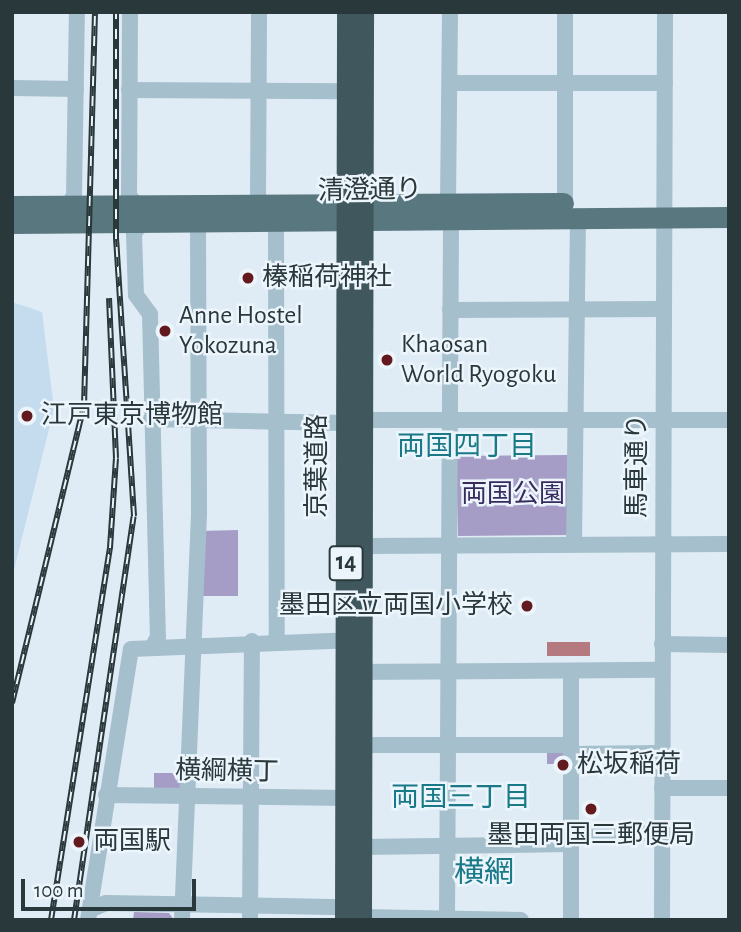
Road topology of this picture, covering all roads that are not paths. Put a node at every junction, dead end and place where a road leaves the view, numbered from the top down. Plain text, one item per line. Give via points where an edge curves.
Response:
1 (77, 12) edge
2 (130, 12) edge
3 (259, 12) edge
4 (347, 12) edge
5 (363, 12) edge
6 (450, 12) edge
7 (565, 12) edge
8 (665, 12) edge
9 (450, 83) junction
10 (565, 83) junction
11 (665, 83) junction
12 (12, 88) edge
13 (76, 89) junction
14 (129, 90) junction
15 (258, 90) junction
16 (347, 91) junction
17 (729, 202) edge
18 (258, 204) junction
19 (12, 206) edge
20 (67, 206) junction
21 (449, 210) junction
22 (571, 210) junction
23 (664, 210) junction
24 (355, 211) junction
25 (140, 214) junction
26 (729, 217) edge
27 (276, 221) junction
28 (198, 222) junction
29 (12, 223) edge
30 (663, 309) junction
31 (450, 310) junction
32 (578, 310) junction
33 (151, 419) junction
34 (450, 419) junction
35 (200, 420) junction
36 (578, 420) junction
37 (662, 420) junction
38 (729, 420) edge
39 (353, 421) junction
40 (277, 422) junction
41 (574, 544) junction
42 (662, 544) junction
43 (729, 544) edge
44 (363, 545) junction
45 (449, 545) junction
46 (277, 640) junction
47 (354, 640) junction
48 (252, 641) junction
49 (662, 644) junction
50 (192, 645) junction
51 (729, 645) edge
52 (153, 646) junction
53 (662, 670) junction
54 (570, 671) junction
55 (354, 672) junction
56 (448, 672) junction
57 (361, 745) junction
58 (448, 745) junction
59 (571, 750) junction
60 (662, 753) junction
61 (662, 788) junction
62 (729, 788) edge
63 (106, 795) junction
64 (187, 796) junction
65 (251, 797) junction
66 (346, 798) junction
67 (662, 834) junction
68 (571, 840) junction
69 (447, 846) junction
70 (361, 847) junction
71 (182, 912) edge
72 (250, 912) edge
73 (88, 915) edge
74 (353, 916) edge
75 (447, 918) edge
76 (521, 920) edge
77 (571, 920) edge
78 (662, 920) edge

1 - 13 street
2 - 14 street
3 - 15 street
4 - 16 highway, 京葉道路 / 14
5 - 24 highway, 京葉道路 / 14
6 - 9 street
7 - 10 street
8 - 11 street, 馬車通り
9 - 10 street
9 - 21 street
10 - 11 street
10 - 22 street
11 - 23 street, 馬車通り
12 - 13 street
13 - 20 street via 74,196
14 - 15 street
14 - 25 street via 129,196
15 - 16 street
15 - 18 street
16 - 24 highway, 京葉道路 / 14
17 - 23 main road, 清澄通り
18 - 24 main road, 清澄通り
18 - 25 main road, 清澄通り
19 - 20 main road, 清澄通り
20 - 25 main road, 清澄通り
21 - 22 main road, 清澄通り
21 - 24 main road, 清澄通り
21 - 31 street
22 - 23 main road, 清澄通り
22 - 32 street
23 - 26 main road, 清澄通り
23 - 30 street, 馬車通り
24 - 27 main road, 清澄通り
24 - 39 highway, 京葉道路 / 14
25 - 28 main road, 清澄通り
25 - 29 main road, 清澄通り
25 - 33 street via 134,233 136,295 150,314
27 - 28 main road, 清澄通り
27 - 40 street
28 - 35 street
30 - 32 street
30 - 37 street, 馬車通り
31 - 32 street
31 - 34 street
32 - 36 street
33 - 35 street
33 - 52 street via 158,637
34 - 36 street
34 - 39 street
34 - 45 street
35 - 40 street
35 - 50 street
36 - 37 street
36 - 41 street
37 - 38 street
37 - 42 street, 馬車通り
39 - 40 street
39 - 44 highway, 京葉道路 / 14
39 - 47 highway, 京葉道路 / 14
40 - 46 street
41 - 42 street
41 - 45 street
42 - 43 street
42 - 49 street, 馬車通り
44 - 45 street
44 - 47 highway, 京葉道路 / 14
45 - 56 street
46 - 47 street
46 - 48 street
47 - 55 highway, 京葉道路 / 14
48 - 50 street
48 - 65 street
49 - 51 street
49 - 53 street, 馬車通り
50 - 52 street
50 - 64 street
52 - 63 street via 135,646 128,654
53 - 54 street
53 - 60 street, 馬車通り
54 - 56 street
54 - 59 street
55 - 56 street
55 - 57 highway, 京葉道路 / 14
55 - 66 highway, 京葉道路 / 14
56 - 58 street
57 - 58 street
57 - 70 highway, 京葉道路 / 14
58 - 59 street
58 - 69 street
59 - 60 street
59 - 68 street
60 - 61 street, 馬車通り
61 - 62 street
61 - 67 street, 馬車通り
63 - 64 street, 横綱横丁
63 - 73 street
64 - 65 street, 横綱横丁
64 - 71 street
65 - 66 street, 横綱横丁
65 - 72 street
66 - 74 highway, 京葉道路 / 14
67 - 68 street
67 - 78 street, 馬車通り
68 - 69 street
68 - 77 street
69 - 70 street
69 - 75 street
70 - 74 highway, 京葉道路 / 14
71 - 72 street
71 - 73 street via 98,903
72 - 74 street
74 - 75 street
75 - 76 street

